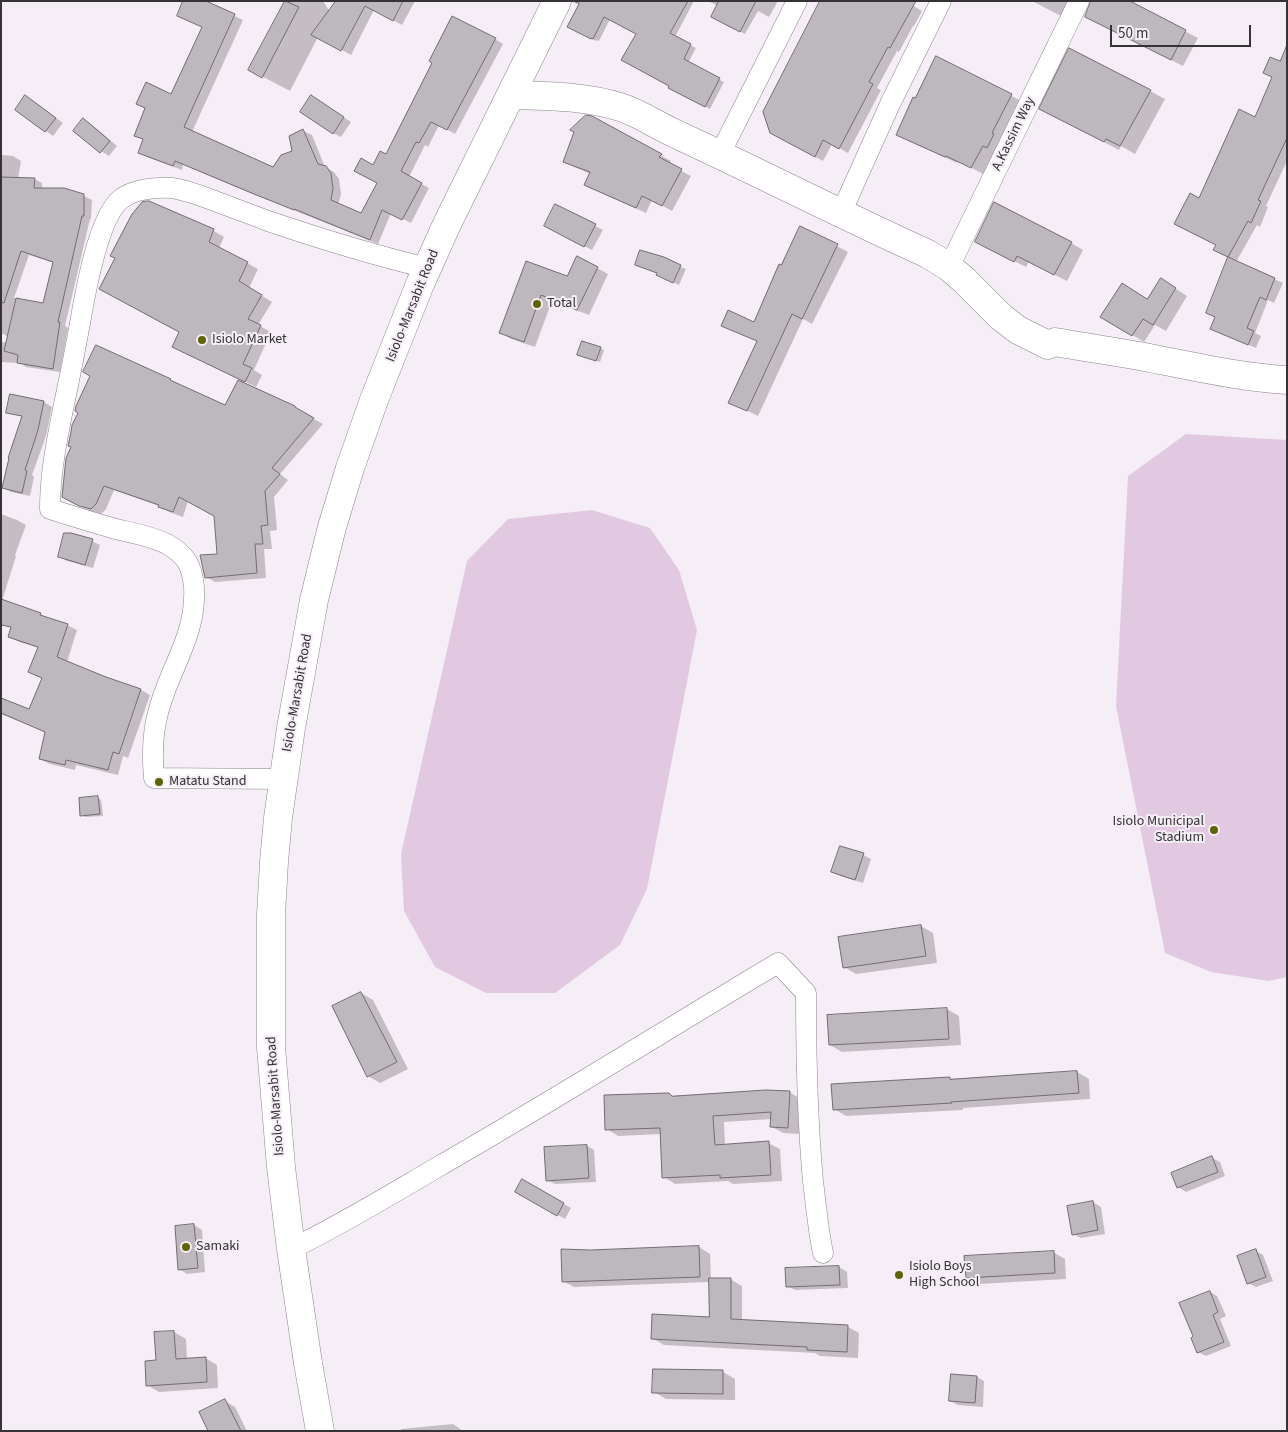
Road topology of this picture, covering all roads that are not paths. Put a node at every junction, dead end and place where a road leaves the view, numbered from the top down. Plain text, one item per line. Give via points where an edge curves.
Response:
1 (557, 1) edge
2 (797, 1) edge
3 (941, 1) edge
4 (1079, 1) edge
5 (511, 95) junction
6 (720, 154) junction
7 (841, 213) junction
8 (949, 267) junction
9 (427, 268) junction
10 (1287, 380) edge
11 (283, 779) junction
12 (291, 1249) junction
13 (823, 1253) dead end
14 (320, 1431) edge

1 - 5 main road, Isiolo-Marsabit Road
2 - 6 street
3 - 7 street
4 - 8 street, A.Kassim Way
5 - 6 main road via 588,100 616,106
5 - 9 main road, Isiolo-Marsabit Road
6 - 7 main road
7 - 8 main road
8 - 10 main road via 1001,317 1048,345 1055,342 1216,372
9 - 11 main road, Isiolo-Marsabit Road via 374,400 332,527 314,600
9 - 11 street via 359,250 172,188 142,190 120,200 107,220 93,260 56,440 50,509 166,544 187,560 192,571 193,616 158,714 152,759 154,778
11 - 12 main road, Isiolo-Marsabit Road via 271,915 271,1047
12 - 13 street via 358,1215 778,964 806,993 808,1105
12 - 14 main road, Isiolo-Marsabit Road

